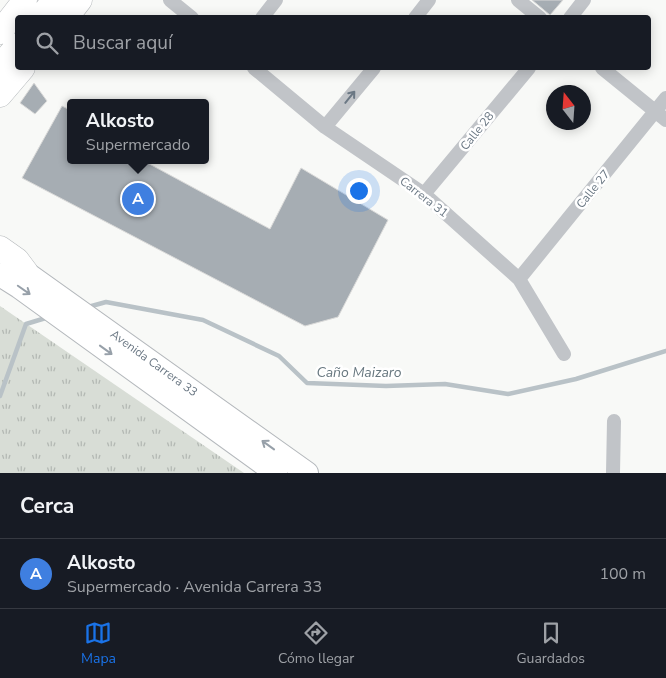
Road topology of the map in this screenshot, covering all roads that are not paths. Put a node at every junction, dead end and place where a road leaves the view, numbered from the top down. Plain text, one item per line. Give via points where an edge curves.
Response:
1 (25, 0) edge
2 (54, 0) edge
3 (80, 0) edge
4 (170, 0) edge
5 (276, 0) edge
6 (429, 0) edge
7 (518, 0) edge
8 (584, 0) edge
9 (42, 15) edge
10 (68, 15) edge
11 (188, 15) edge
12 (264, 15) edge
13 (417, 15) edge
14 (536, 15) edge
15 (572, 15) edge
16 (0, 32) edge
17 (15, 48) edge
18 (0, 66) edge
19 (21, 70) edge
20 (256, 70) edge
21 (372, 70) edge
22 (527, 70) edge
23 (605, 70) edge
24 (0, 95) edge
25 (666, 98) edge
26 (661, 115) edge
27 (325, 127) junction
28 (424, 194) junction
29 (0, 248) edge
30 (0, 254) edge
31 (26, 272) junction
32 (0, 275) edge
33 (519, 279) junction
34 (54, 302) junction
35 (76, 318) junction
36 (564, 354) dead end
37 (614, 420) dead end
38 (276, 473) edge
39 (307, 473) edge
40 (613, 473) edge

1 - 16 highway
2 - 9 highway
3 - 10 highway
4 - 11 street
5 - 12 street
6 - 13 street
7 - 14 street
8 - 15 street
17 - 18 highway
19 - 24 highway
20 - 27 street, Carrera 31
27 -> 21 street
22 - 28 street, Calle 28
23 - 26 street
25 - 26 street, Calle 27
26 - 33 street, Calle 27
27 - 28 street, Carrera 31
28 - 33 street, Carrera 31
29 - 31 highway via 17,260
30 - 31 main road, Avenida Carrera 33
31 - 34 main road, Avenida Carrera 33
32 -> 34 main road, Avenida Carrera 33
33 - 36 street, Carrera 31
34 - 35 main road, Avenida Carrera 33
35 -> 38 main road, Avenida Carrera 33
39 -> 35 main road, Avenida Carrera 33
37 - 40 street

